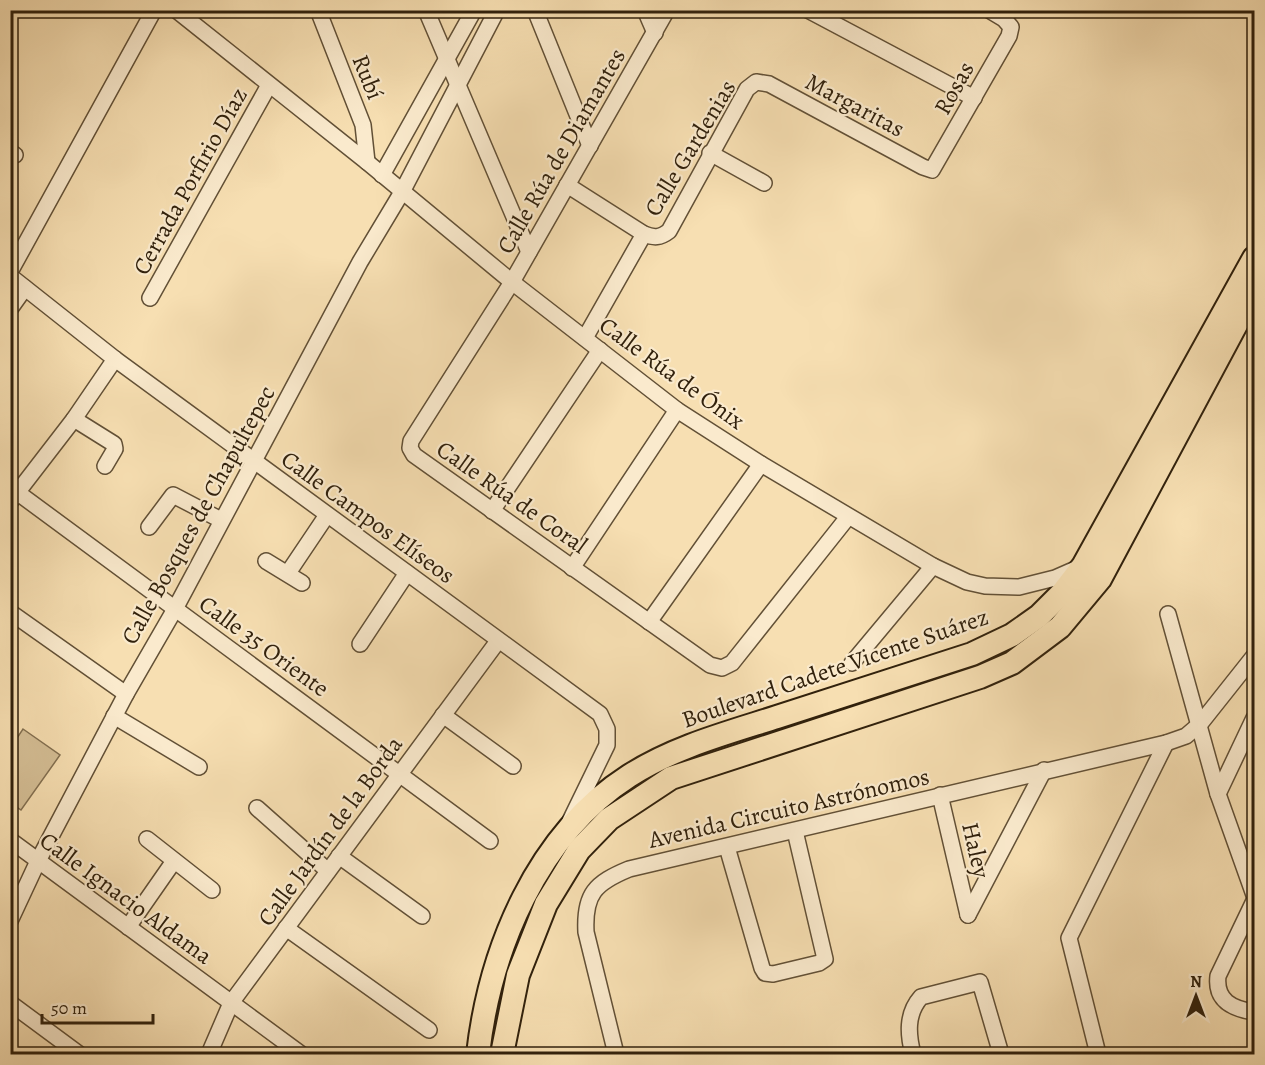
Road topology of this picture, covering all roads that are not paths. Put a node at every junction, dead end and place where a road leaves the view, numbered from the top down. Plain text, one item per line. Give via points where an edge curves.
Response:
1 (154, 10) edge
2 (176, 10) edge
3 (318, 10) edge
4 (426, 10) edge
5 (474, 10) edge
6 (497, 10) edge
7 (535, 10) edge
8 (645, 10) edge
9 (667, 10) edge
10 (808, 10) edge
11 (989, 10) edge
12 (655, 33) junction
13 (446, 61) junction
14 (756, 82) joint
15 (269, 85) junction
16 (457, 87) junction
17 (974, 98) junction
18 (590, 146) junction
19 (710, 153) junction
20 (367, 162) junction
21 (932, 170) joint
22 (382, 175) junction
23 (764, 183) dead end
24 (567, 185) junction
25 (402, 192) junction
26 (644, 234) junction
27 (529, 252) junction
28 (1254, 258) edge
29 (10, 274) edge
30 (512, 282) junction
31 (25, 288) junction
32 (1254, 291) edge
33 (150, 298) dead end
34 (10, 309) edge
35 (585, 338) junction
36 (600, 350) junction
37 (115, 358) junction
38 (677, 410) junction
39 (74, 419) junction
40 (254, 461) junction
41 (761, 464) junction
42 (105, 466) dead end
43 (13, 494) edge
44 (492, 511) junction
45 (327, 515) junction
46 (848, 517) junction
47 (221, 520) junction
48 (149, 527) dead end
49 (266, 561) dead end
50 (933, 566) junction
51 (1083, 566) junction
52 (572, 568) junction
53 (288, 573) junction
54 (407, 573) junction
55 (302, 583) dead end
56 (175, 609) junction
57 (10, 612) edge
58 (1168, 614) dead end
59 (649, 622) junction
60 (498, 641) junction
61 (360, 644) dead end
62 (1254, 656) edge
63 (852, 663) dead end
64 (126, 694) junction
65 (443, 715) junction
66 (114, 716) junction
67 (1254, 718) edge
68 (1200, 724) junction
69 (1166, 743) junction
70 (513, 766) dead end
71 (199, 767) dead end
72 (1044, 770) junction
73 (400, 774) junction
74 (1218, 794) junction
75 (940, 795) junction
76 (257, 808) dead end
77 (566, 830) junction
78 (795, 831) junction
79 (147, 839) dead end
80 (10, 840) edge
81 (490, 841) dead end
82 (727, 847) junction
83 (339, 856) junction
84 (38, 861) junction
85 (174, 861) junction
86 (328, 871) junction
87 (212, 890) dead end
88 (1254, 895) edge
89 (1254, 901) edge
90 (422, 916) dead end
91 (10, 921) edge
92 (128, 927) junction
93 (286, 928) junction
94 (10, 1003) edge
95 (231, 1003) junction
96 (1254, 1012) edge
97 (429, 1030) dead end
98 (79, 1054) edge
99 (209, 1054) edge
100 (301, 1054) edge
101 (478, 1054) edge
102 (502, 1054) edge
103 (616, 1054) edge
104 (913, 1054) edge
105 (1000, 1054) edge
106 (1098, 1054) edge

1 - 29 street
2 - 15 street, Calle Rúa de Ónix
3 - 20 street, Rubí via 363,125
4 - 13 street
5 - 13 street
6 - 16 street, Calle Bosques de Chapultepec
7 - 18 street
8 - 12 street
9 - 12 street, Calle Rúa de Diamantes
10 - 17 street
11 - 17 street, Rosas via 1011,27
12 - 18 street, Calle Rúa de Diamantes
13 - 16 street
13 - 22 street
14 - 19 street, Calle Gardenias via 747,89
14 - 21 street, Margaritas via 769,84
15 - 20 street, Calle Rúa de Ónix
15 - 33 street, Cerrada Porfirio Díaz
16 - 25 street, Calle Bosques de Chapultepec
16 - 27 street
17 - 21 street, Rosas
18 - 24 street, Calle Rúa de Diamantes
19 - 23 street
19 - 26 street, Calle Gardenias via 669,231 653,238
20 - 22 street, Calle Rúa de Ónix
22 - 25 street, Calle Rúa de Ónix
24 - 26 street
24 - 27 street, Calle Rúa de Diamantes
25 - 30 street, Calle Rúa de Ónix
25 - 40 street, Calle Bosques de Chapultepec via 360,262
26 - 35 street, Calle Gardenias
27 - 30 street, Calle Rúa de Diamantes
28 - 51 main road, Boulevard Cadete Vicente Suárez
29 - 31 street, Calle Campos Elíseos
30 - 35 street, Calle Rúa de Ónix
30 - 44 street, Calle Rúa de Coral via 410,448 414,455
31 - 34 street
31 - 37 street, Calle Campos Elíseos
32 - 102 main road via 1100,579 1060,627 1012,663 671,778 609,819 579,850 546,904 518,975
35 - 36 street, Calle Rúa de Ónix
36 - 38 street, Calle Rúa de Ónix
36 - 44 street
37 - 39 street
37 - 40 street, Calle Campos Elíseos
38 - 41 street, Calle Rúa de Ónix
38 - 52 street
39 - 42 street via 114,444
39 - 43 street
40 - 45 street, Calle Campos Elíseos
40 - 47 street, Calle Bosques de Chapultepec
41 - 46 street, Calle Rúa de Ónix
41 - 59 street
43 - 56 street, Calle 35 Oriente
44 - 52 street, Calle Rúa de Coral
45 - 53 street
45 - 54 street, Calle Campos Elíseos
46 - 50 street, Calle Rúa de Ónix
46 - 59 street, Calle Rúa de Coral via 732,663 722,668 710,665
47 - 48 street via 173,495
47 - 56 street, Calle Bosques de Chapultepec
49 - 53 street
50 - 51 street, Calle Rúa de Ónix via 967,582 1010,587 1055,578
50 - 63 street
51 - 77 main road, Boulevard Cadete Vicente Suárez via 1047,608 1012,635 972,654 690,745 630,776 599,798
52 - 59 street, Calle Rúa de Coral
53 - 55 street
54 - 60 street, Calle Campos Elíseos
54 - 61 street
56 - 64 street, Calle Bosques de Chapultepec
56 - 73 street, Calle 35 Oriente
57 - 64 street
58 - 68 street
60 - 65 street, Calle Jardín de la Borda
60 - 77 street, Calle Campos Elíseos via 605,721 607,745
62 - 68 street, Avenida Circuito Astrónomos
64 - 66 street, Calle Bosques de Chapultepec
65 - 70 street
65 - 73 street, Calle Jardín de la Borda
66 - 71 street
66 - 84 street, Calle Bosques de Chapultepec
67 - 74 street
68 - 69 street, Avenida Circuito Astrónomos via 1186,736
68 - 74 street
69 - 72 street, Avenida Circuito Astrónomos
69 - 106 street via 1068,938
72 - 75 street, Avenida Circuito Astrónomos
72 - 75 street, Haley via 968,915
73 - 81 street, Calle 35 Oriente
73 - 83 street, Calle Jardín de la Borda
74 - 88 street
75 - 78 street, Avenida Circuito Astrónomos
76 - 86 street
77 - 101 main road, Boulevard Cadete Vicente Suárez via 534,879 506,937 483,1016
78 - 82 street, Avenida Circuito Astrónomos
78 - 82 street via 825,958 819,963 773,974 762,968
79 - 85 street
80 - 84 street, Calle Ignacio Aldama
82 - 103 street, Avenida Circuito Astrónomos via 629,869 595,888 585,915 586,932
83 - 86 street, Calle Jardín de la Borda
83 - 90 street
84 - 91 street, Calle Bosques de Chapultepec
84 - 92 street, Calle Ignacio Aldama
85 - 87 street
85 - 92 street
86 - 93 street, Calle Jardín de la Borda
89 - 96 street via 1217,985 1227,1004
92 - 95 street, Calle Ignacio Aldama
93 - 95 street, Calle Jardín de la Borda
93 - 97 street
94 - 98 street
95 - 99 street, Calle Jardín de la Borda
95 - 100 street, Calle Ignacio Aldama
104 - 105 street via 908,1027 916,1003 921,998 980,982

